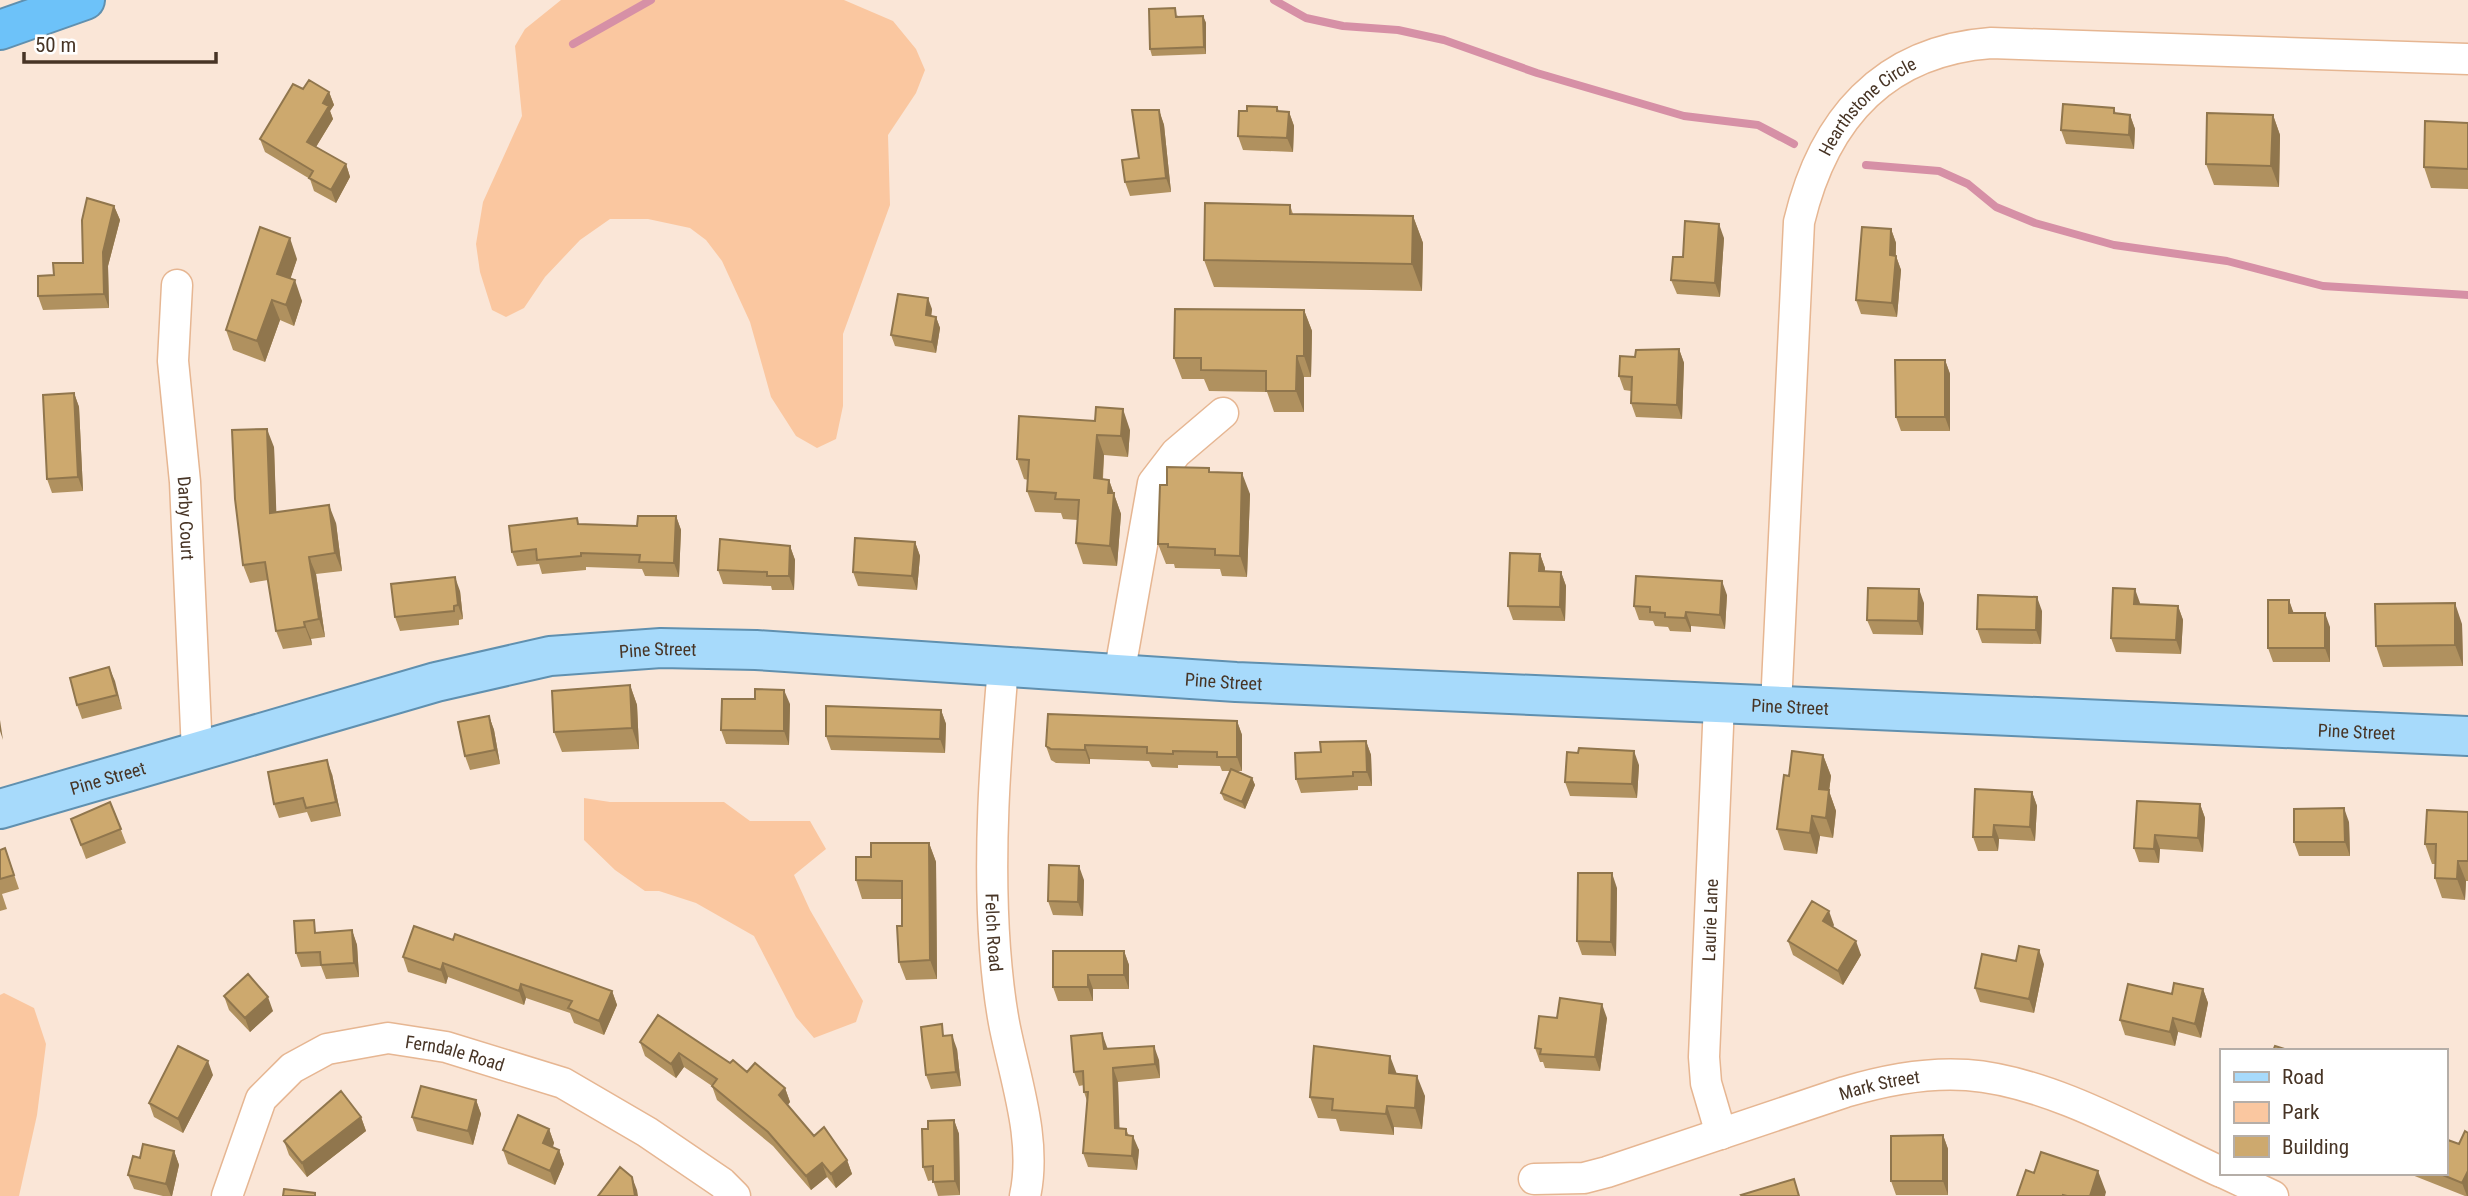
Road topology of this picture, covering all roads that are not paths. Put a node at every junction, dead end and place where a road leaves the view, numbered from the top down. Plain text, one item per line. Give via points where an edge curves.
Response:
1 (85, 0) edge
2 (0, 30) edge
3 (2468, 59) edge
4 (177, 285) dead end
5 (1223, 413) dead end
6 (1003, 667) junction
7 (1119, 675) junction
8 (1719, 703) junction
9 (1776, 706) junction
10 (2468, 736) edge
11 (197, 752) junction
12 (0, 809) edge
13 (1721, 1133) junction
14 (2220, 1172) edge
15 (2226, 1175) edge
16 (1534, 1180) dead end
17 (227, 1196) edge
18 (735, 1196) edge
19 (1026, 1196) edge
20 (2273, 1196) edge

1 - 2 highway
3 - 9 street, Hearthstone Circle via 1981,44 1921,58 1863,96 1826,145 1799,222
4 - 11 street, Darby Court via 173,361 185,482
5 - 7 street via 1176,453 1153,483
6 - 7 main road, Pine Street
6 - 11 main road, Pine Street via 712,648 550,656 436,682
6 - 19 street, Felch Road via 993,778 995,950 1004,1025 1026,1122
7 - 8 main road, Pine Street
8 - 9 main road, Pine Street
8 - 13 street, Laurie Lane via 1704,1057 1706,1083
9 - 10 main road, Pine Street
11 - 12 main road, Pine Street
13 - 14 street, Mark Street via 1878,1082 1965,1075 1997,1079 2057,1097
13 - 16 street, Mark Street via 1584,1178
15 - 20 street, Mark Street
17 - 18 street, Ferndale Road via 261,1099 292,1068 327,1049 388,1038 446,1047 563,1083 647,1132

